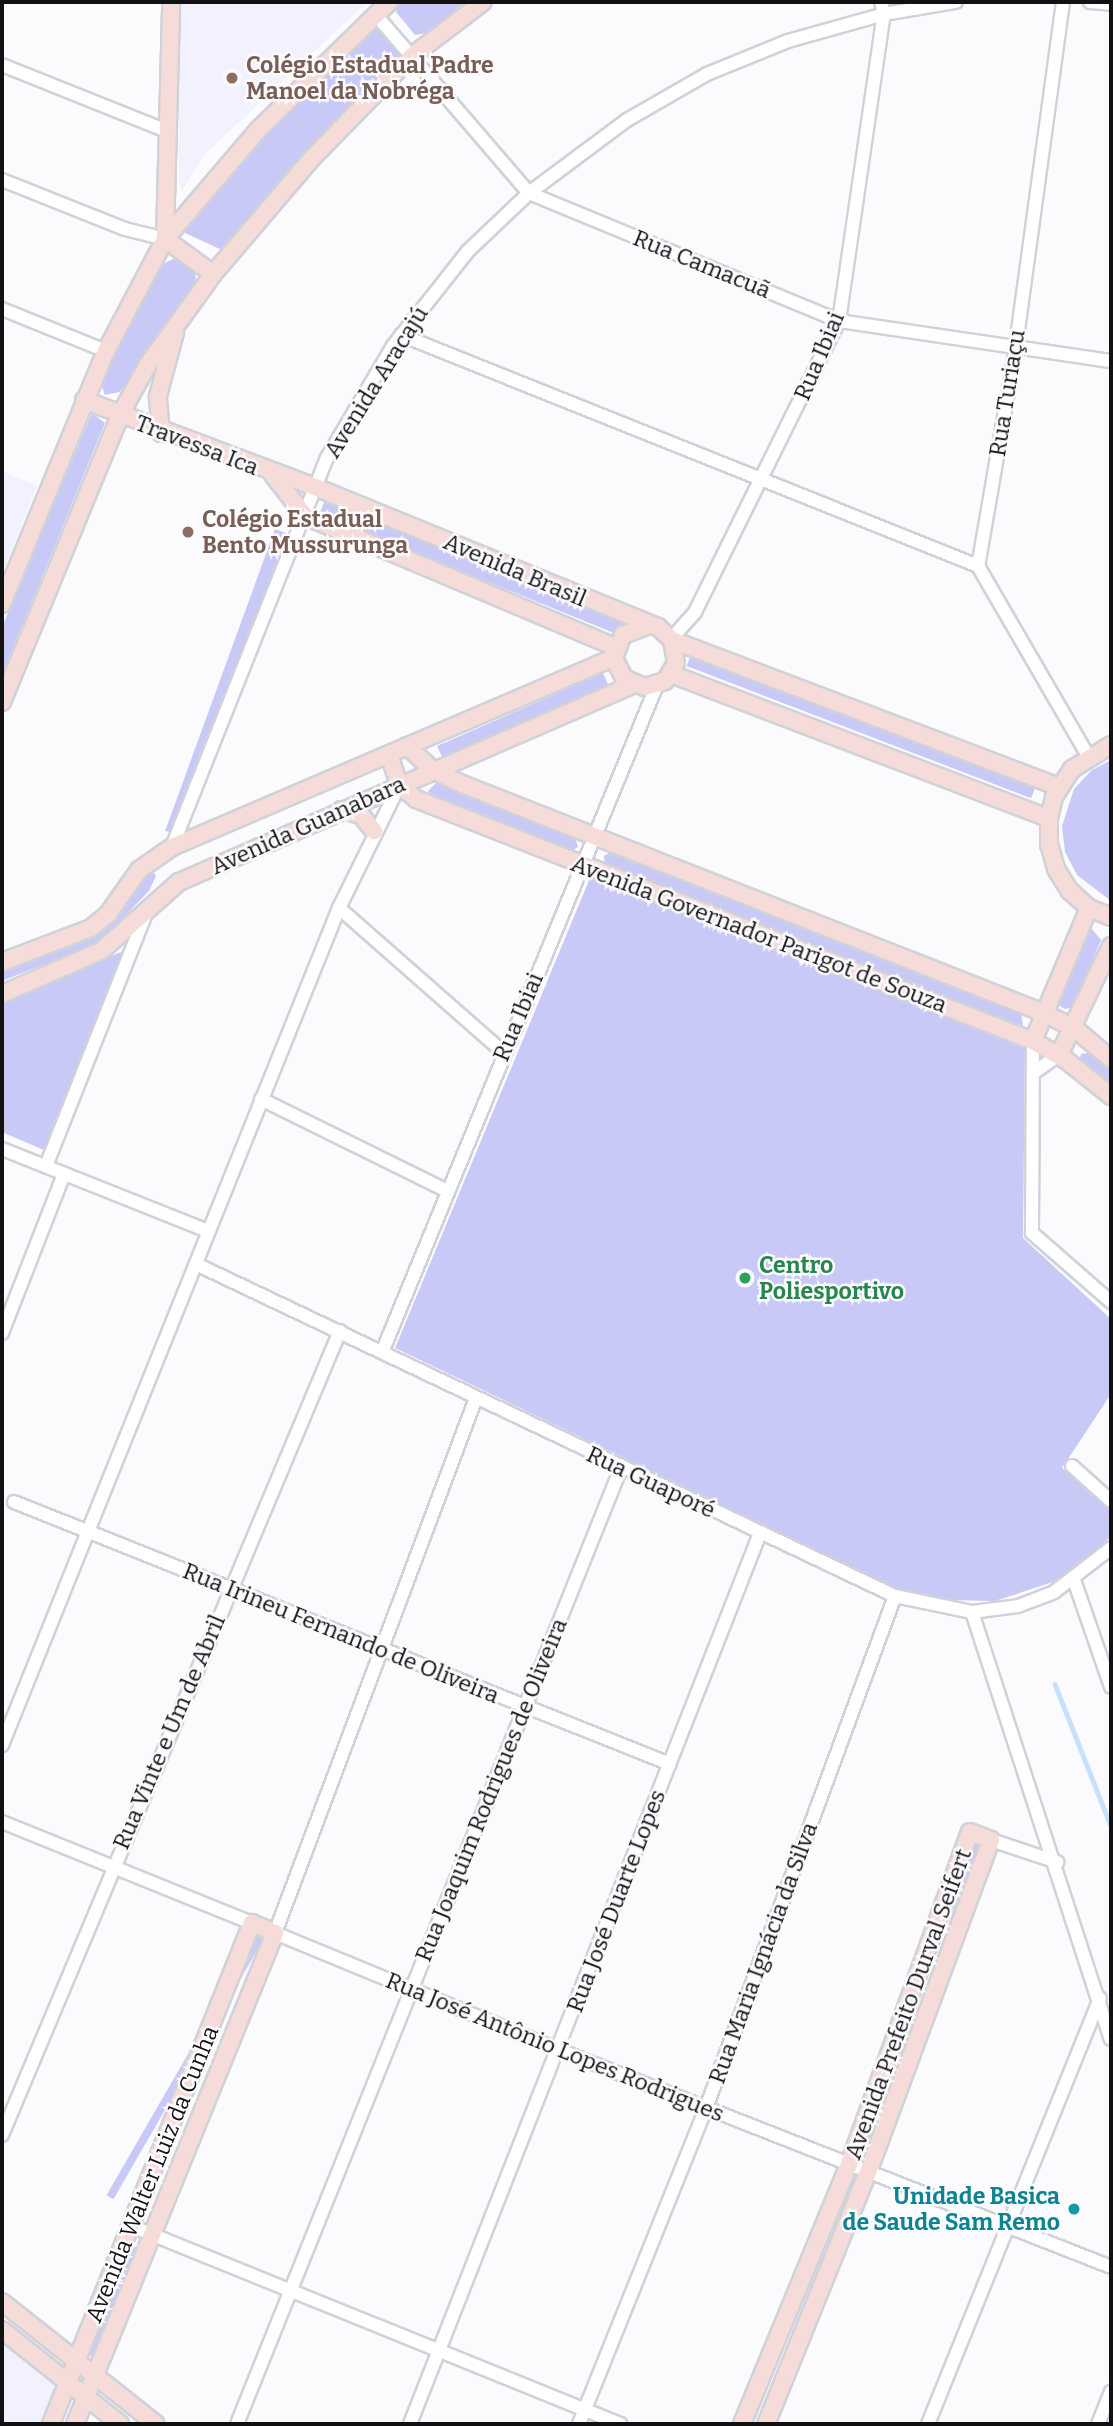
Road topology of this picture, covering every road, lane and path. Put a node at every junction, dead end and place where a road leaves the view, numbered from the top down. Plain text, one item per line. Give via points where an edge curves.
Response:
1 (389, 2) edge
2 (483, 2) edge
3 (956, 2) edge
4 (1063, 2) edge
5 (1090, 2) edge
6 (167, 3) edge
7 (1111, 4) edge
8 (882, 8) edge
9 (375, 14) junction
10 (412, 56) junction
11 (2, 65) edge
12 (167, 131) junction
13 (2, 180) edge
14 (529, 193) junction
15 (165, 239) junction
16 (213, 274) junction
17 (2, 309) edge
18 (839, 321) junction
19 (177, 325) junction
20 (401, 335) junction
21 (1016, 347) junction
22 (106, 351) junction
23 (1111, 361) edge
24 (84, 400) junction
25 (120, 415) junction
26 (161, 433) junction
27 (273, 475) junction
28 (761, 480) junction
29 (316, 487) junction
30 (305, 516) junction
31 (978, 566) junction
32 (2, 604) edge
33 (649, 625) junction
34 (672, 640) junction
35 (615, 653) junction
36 (671, 674) junction
37 (633, 685) junction
38 (657, 685) junction
39 (2, 702) edge
40 (1111, 745) edge
41 (407, 746) junction
42 (389, 754) junction
43 (1088, 755) junction
44 (463, 758) junction
45 (433, 770) junction
46 (462, 784) junction
47 (399, 785) junction
48 (1059, 787) junction
49 (341, 810) junction
50 (1049, 818) junction
51 (374, 831) junction
52 (596, 835) junction
53 (172, 847) junction
54 (583, 866) junction
55 (339, 908) junction
56 (1089, 908) junction
57 (146, 912) junction
58 (1111, 917) edge
59 (1111, 946) edge
60 (2, 962) edge
61 (2, 994) edge
62 (1044, 1013) junction
63 (1074, 1028) junction
64 (1033, 1041) junction
65 (503, 1052) junction
66 (1059, 1055) junction
67 (1111, 1059) edge
68 (1036, 1071) junction
69 (1111, 1096) edge
70 (261, 1099) junction
71 (2, 1149) edge
72 (46, 1166) junction
73 (64, 1174) junction
74 (445, 1190) junction
75 (208, 1231) junction
76 (196, 1264) junction
77 (1111, 1303) edge
78 (340, 1331) junction
79 (2, 1333) edge
80 (383, 1350) junction
81 (476, 1398) junction
82 (1072, 1466) dead end
83 (621, 1468) junction
84 (1111, 1501) edge
85 (14, 1502) dead end
86 (88, 1532) junction
87 (760, 1533) junction
88 (1111, 1548) edge
89 (1074, 1580) junction
90 (229, 1589) junction
91 (895, 1596) junction
92 (972, 1612) junction
93 (381, 1649) junction
94 (1111, 1687) edge
95 (525, 1707) junction
96 (2, 1745) edge
97 (670, 1764) junction
98 (2, 1822) edge
99 (991, 1840) junction
100 (1057, 1862) junction
101 (112, 1867) junction
102 (251, 1923) junction
103 (275, 1933) junction
104 (410, 1990) junction
105 (1100, 1998) junction
106 (1111, 2039) edge
107 (559, 2050) junction
108 (706, 2108) junction
109 (2, 2134) edge
110 (849, 2164) junction
111 (868, 2172) junction
112 (1010, 2225) junction
113 (131, 2226) junction
114 (154, 2234) junction
115 (1111, 2267) edge
116 (289, 2288) junction
117 (2, 2302) edge
118 (2, 2330) edge
119 (439, 2348) junction
120 (77, 2362) junction
121 (96, 2377) junction
122 (69, 2383) junction
123 (1111, 2392) edge
124 (86, 2397) junction
125 (585, 2410) junction
126 (51, 2424) edge
127 (75, 2424) edge
128 (120, 2424) edge
129 (156, 2424) edge
130 (237, 2424) edge
131 (410, 2424) edge
132 (579, 2424) edge
133 (620, 2424) edge
134 (742, 2424) edge
135 (766, 2424) edge
136 (928, 2424) edge
137 (1098, 2424) edge

1 - 9 street
2 - 10 street
3 - 8 street, Avenida Aracajú
4 - 21 street, Rua Turiaçu
5 - 7 street
6 - 12 street
8 - 14 street, Avenida Aracajú via 707,74 627,120
8 - 18 street, Rua Ibiai
9 - 10 street, Rua Camacuã
9 - 15 street via 258,130
10 - 14 street, Rua Camacuã
10 - 16 street via 313,157
11 - 12 street
12 - 15 street
13 - 15 street via 125,229
14 - 18 street, Rua Camacuã
14 - 20 street, Avenida Aracajú via 468,251
15 - 16 street
15 - 22 street
16 - 19 street
17 - 22 street
18 - 21 street, Rua Camacuã
18 - 28 street, Rua Ibiai
19 - 25 street
19 - 26 street via 158,396
20 - 28 street
20 - 29 street, Avenida Aracajú via 345,424
21 - 23 street, Rua Camacuã
21 - 31 street, Rua Turiaçu
22 - 24 street
24 - 25 street, Travessa Ica
24 - 32 street
25 - 26 street, Travessa Ica
25 - 39 street
26 - 27 street, Travessa Ica
27 - 29 street, Avenida Brasil
27 - 30 street, Avenida Brasil
28 - 31 street
28 - 34 street, Rua Ibiai via 695,612
29 - 30 street, Avenida Aracajú
29 - 33 street, Avenida Brasil
30 - 35 street, Avenida Brasil
30 - 53 street, Avenida Aracajú
31 - 43 street
33 - 34 street
33 - 35 street via 635,627
34 - 36 street via 676,663
34 - 48 street
35 - 37 street via 617,669
35 - 41 street, Avenida Guanabara
36 - 38 street
36 - 50 street
37 - 38 street
37 - 44 street, Avenida Guanabara
38 - 52 street, Rua Ibiai
40 - 43 street
41 - 42 street, Avenida Guanabara
41 - 45 street, Avenida Governador Parigot de Souza
42 - 47 street
42 - 53 street, Avenida Guanabara
43 - 48 street
44 - 45 street, Avenida Guanabara
44 - 46 street
45 - 46 street, Avenida Governador Parigot de Souza
45 - 47 street, Avenida Guanabara
46 - 52 street, Avenida Governador Parigot de Souza
47 - 49 street, Avenida Guanabara
47 - 51 street
47 - 54 street, Avenida Governador Parigot de Souza via 416,799
48 - 50 street
49 - 51 street via 361,815
49 - 57 street, Avenida Guanabara via 179,882
50 - 56 street via 1049,844 1056,869 1070,891
51 - 55 street
52 - 54 street, Rua Ibiai
52 - 62 street, Avenida Governador Parigot de Souza
53 - 60 street, Avenida Guanabara via 139,870 108,914 92,928
54 - 64 street, Avenida Governador Parigot de Souza
54 - 65 street, Rua Ibiai
55 - 65 street
55 - 70 street
56 - 58 street
56 - 62 street
57 - 61 street, Avenida Guanabara via 86,961
57 - 72 street
59 - 63 street
62 - 63 street, Avenida Governador Parigot de Souza
62 - 64 street
63 - 66 street
63 - 67 street, Avenida Governador Parigot de Souza
64 - 66 street, Avenida Governador Parigot de Souza
64 - 68 street
65 - 74 street, Rua Ibiai
66 - 68 street
66 - 69 street, Avenida Governador Parigot de Souza
68 - 77 street via 1032,1233
70 - 74 street
70 - 75 street
71 - 72 street
72 - 73 street
73 - 75 street
73 - 79 street
74 - 80 street, Rua Ibiai
75 - 76 street
76 - 78 street, Rua Guaporé
76 - 86 street
78 - 80 street, Rua Guaporé
78 - 90 street, Rua Vinte e Um de Abril
80 - 81 street, Rua Guaporé
81 - 83 street, Rua Guaporé
81 - 93 street
82 - 84 street
83 - 87 street, Rua Guaporé
83 - 95 street, Rua Joaquim Rodrigues de Oliveira
85 - 86 street, Rua Irineu Fernando de Oliveira
86 - 90 street, Rua Irineu Fernando de Oliveira
86 - 96 street
87 - 91 street, Rua Guaporé
87 - 97 street, Rua José Duarte Lopes
88 - 89 street, Rua Guaporé
89 - 92 street, Rua Guaporé via 1017,1606
89 - 94 street
90 - 93 street, Rua Irineu Fernando de Oliveira
90 - 101 street, Rua Vinte e Um de Abril
91 - 92 street, Rua Guaporé
91 - 108 street, Rua Maria Ignácia da Silva
92 - 100 street
93 - 95 street, Rua Irineu Fernando de Oliveira
93 - 103 street
95 - 97 street, Rua Irineu Fernando de Oliveira
95 - 104 street, Rua Joaquim Rodrigues de Oliveira
97 - 107 street, Rua José Duarte Lopes
98 - 101 street, Rua José Antônio Lopes Rodrigues
99 - 100 street
99 - 110 street, Avenida Prefeito Durval Seifert via 970,1832
99 - 111 street, Avenida Prefeito Durval Seifert
100 - 105 street
101 - 102 street, Rua José Antônio Lopes Rodrigues
101 - 109 street, Rua Vinte e Um de Abril
102 - 103 street, Rua José Antônio Lopes Rodrigues
102 - 113 street, Avenida Walter Luiz da Cunha
103 - 104 street, Rua José Antônio Lopes Rodrigues
103 - 114 street, Avenida Walter Luiz da Cunha
104 - 107 street, Rua José Antônio Lopes Rodrigues
104 - 116 street, Rua Joaquim Rodrigues de Oliveira
105 - 106 street
105 - 112 street
107 - 108 street, Rua José Antônio Lopes Rodrigues
107 - 119 street, Rua José Duarte Lopes
108 - 110 street, Rua José Antônio Lopes Rodrigues
108 - 125 street, Rua Maria Ignácia da Silva
110 - 111 street, Rua José Antônio Lopes Rodrigues
110 - 134 street, Avenida Prefeito Durval Seifert
111 - 112 street, Rua José Antônio Lopes Rodrigues
111 - 135 street, Avenida Prefeito Durval Seifert
112 - 115 street, Rua José Antônio Lopes Rodrigues
112 - 136 street
113 - 114 street
113 - 120 street, Avenida Walter Luiz da Cunha
114 - 116 street
114 - 121 street, Avenida Walter Luiz da Cunha
116 - 119 street
116 - 130 street, Rua Joaquim Rodrigues de Oliveira
117 - 120 street
118 - 122 street
119 - 125 street
119 - 131 street, Rua José Duarte Lopes
120 - 121 street
120 - 122 street, Avenida Walter Luiz da Cunha
121 - 124 street, Avenida Walter Luiz da Cunha
121 - 129 street
122 - 124 street
122 - 126 street, Avenida Walter Luiz da Cunha
123 - 137 street
124 - 127 street, Avenida Walter Luiz da Cunha
124 - 128 street
125 - 132 street, Rua Maria Ignácia da Silva
125 - 133 street

